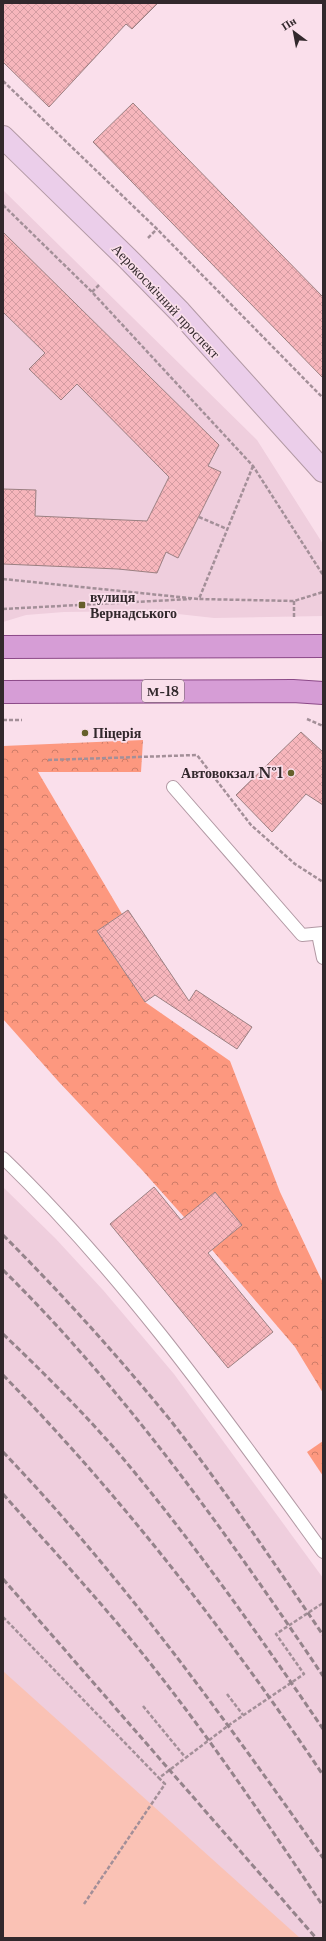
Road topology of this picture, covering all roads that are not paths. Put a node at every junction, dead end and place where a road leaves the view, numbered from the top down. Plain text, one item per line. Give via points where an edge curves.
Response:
1 (3, 137) edge
2 (323, 471) edge
3 (323, 646) edge
4 (3, 647) edge
5 (3, 692) edge
6 (323, 693) edge
7 (173, 787) dead end
8 (321, 933) edge
9 (323, 958) edge
10 (3, 1158) edge
11 (323, 1552) edge

1 - 2 main road, Аерокосмічний проспект via 180,312
3 - 4 main road
5 - 6 main road, М-18
7 - 8 lane via 302,935
8 - 9 lane
10 - 11 lane via 88,1247 174,1350

